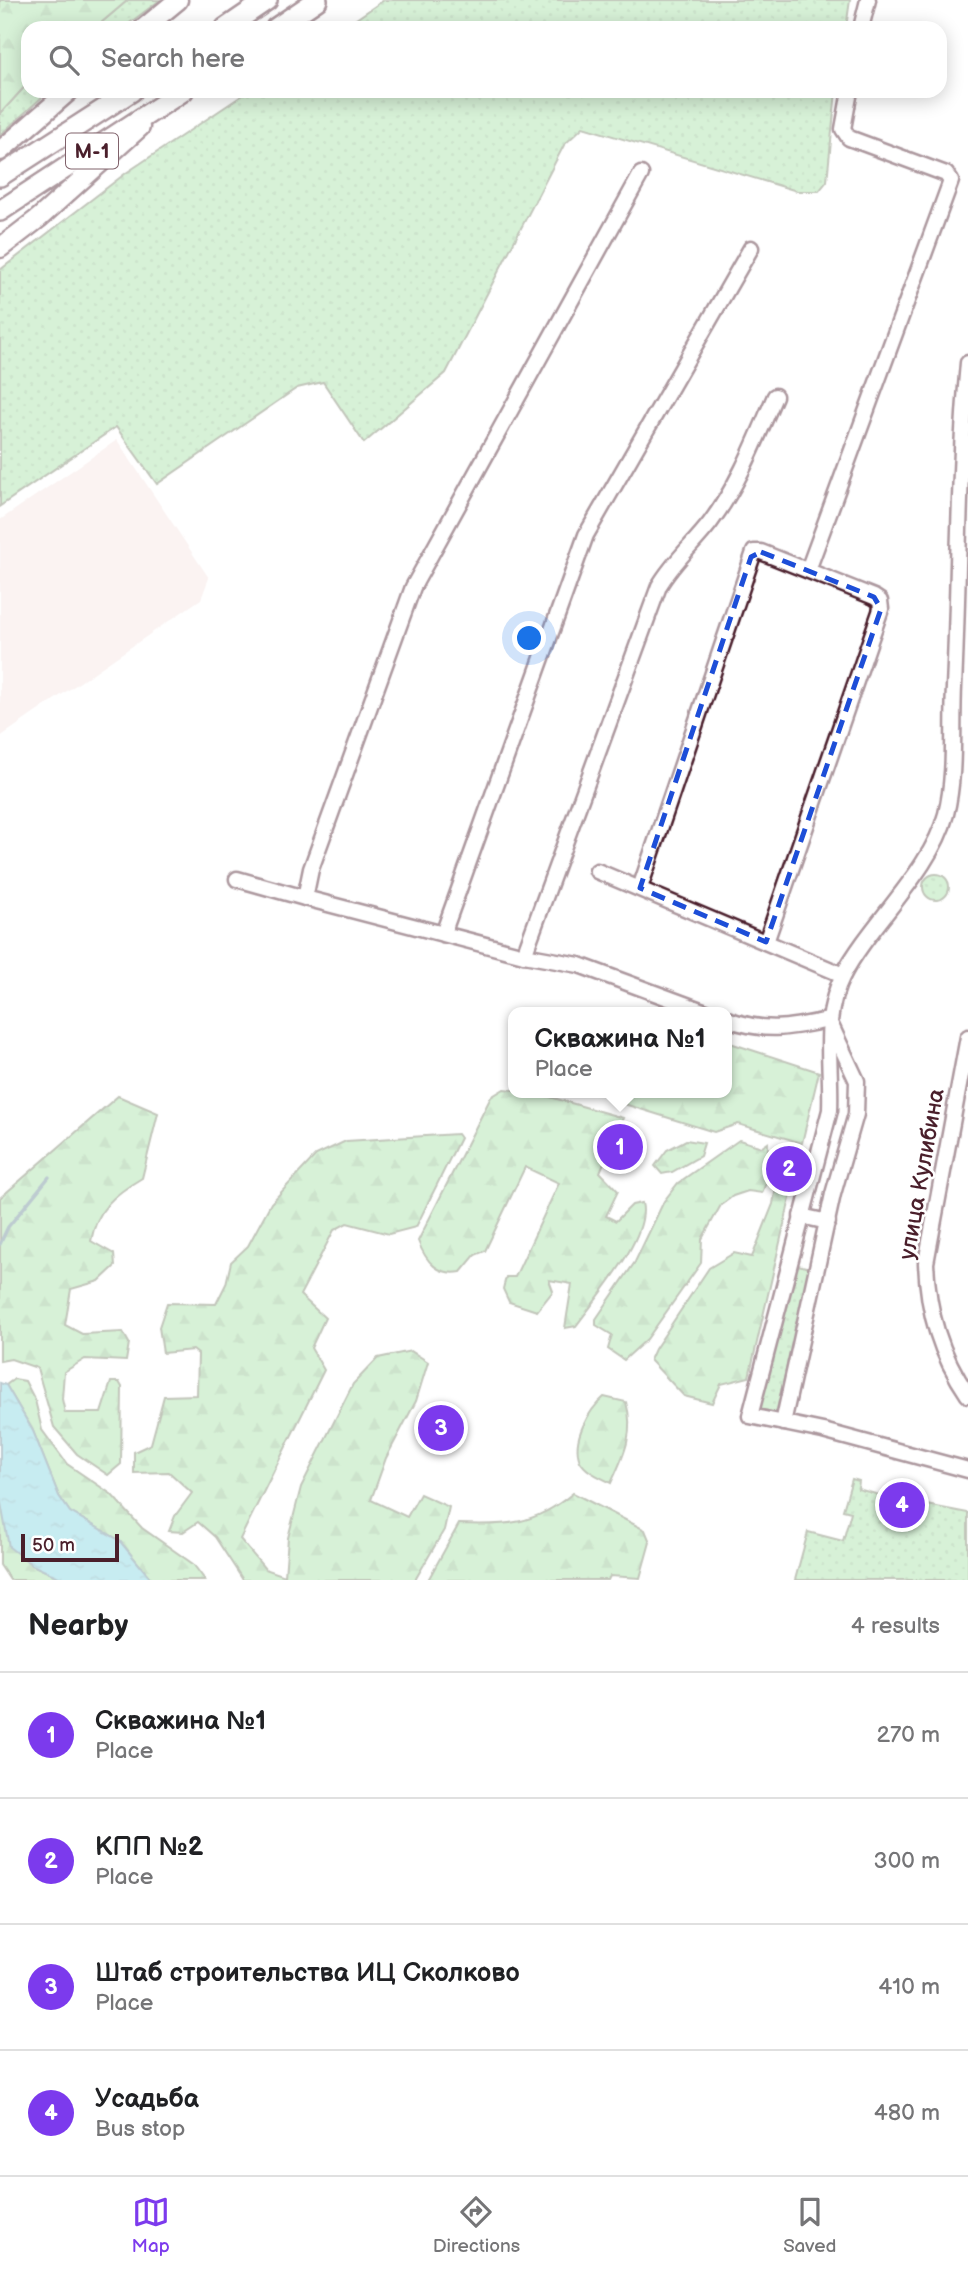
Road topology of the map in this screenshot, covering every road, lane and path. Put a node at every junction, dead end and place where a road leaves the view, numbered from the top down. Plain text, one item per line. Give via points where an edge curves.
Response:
1 (178, 0) edge
2 (267, 0) edge
3 (317, 0) edge
4 (868, 0) edge
5 (152, 21) edge
6 (236, 21) edge
7 (286, 21) edge
8 (864, 21) edge
9 (61, 98) edge
10 (121, 98) edge
11 (173, 98) edge
12 (175, 98) edge
13 (849, 98) edge
14 (0, 151) edge
15 (642, 174) dead end
16 (0, 176) edge
17 (0, 211) edge
18 (0, 248) edge
19 (751, 248) dead end
20 (968, 363) edge
21 (775, 396) dead end
22 (808, 570) junction
23 (597, 871) dead end
24 (237, 879) dead end
25 (640, 888) junction
26 (305, 898) junction
27 (443, 934) junction
28 (766, 942) junction
29 (524, 955) junction
30 (843, 975) junction
31 (692, 1007) edge
32 (828, 1020) junction
33 (732, 1021) edge
34 (968, 1037) edge
35 (814, 1168) junction
36 (839, 1174) junction
37 (801, 1216) junction
38 (828, 1222) junction
39 (968, 1395) edge
40 (783, 1423) junction
41 (968, 1470) edge

1 - 5 main road
2 - 6 highway
3 - 7 highway
4 - 8 street
9 - 14 main road
10 - 16 highway, М-1
11 - 17 highway, М-1
12 - 18 main road
13 - 22 street via 843,128 849,138 946,174 951,181
15 - 26 street via 413,587 311,869
19 - 27 street via 586,535
20 - 30 street via 959,459 958,588 946,815 926,859
21 - 29 street via 740,476 710,523 659,586
22 - 25 street via 761,552 751,557
22 - 28 street via 874,597 881,609
23 - 25 street
24 - 26 street
25 - 28 street
26 - 27 street
27 - 29 street
28 - 30 street
29 - 31 street via 579,965
30 - 32 street
32 - 33 street via 780,1030
32 - 35 street via 830,1110
32 - 36 street via 857,1081 856,1114
34 - 39 street, улица Кулибина via 926,1264 937,1339
35 - 36 street
35 - 37 street
36 - 38 street
37 - 38 street
37 - 40 street via 750,1416
38 - 40 street
40 - 41 street

